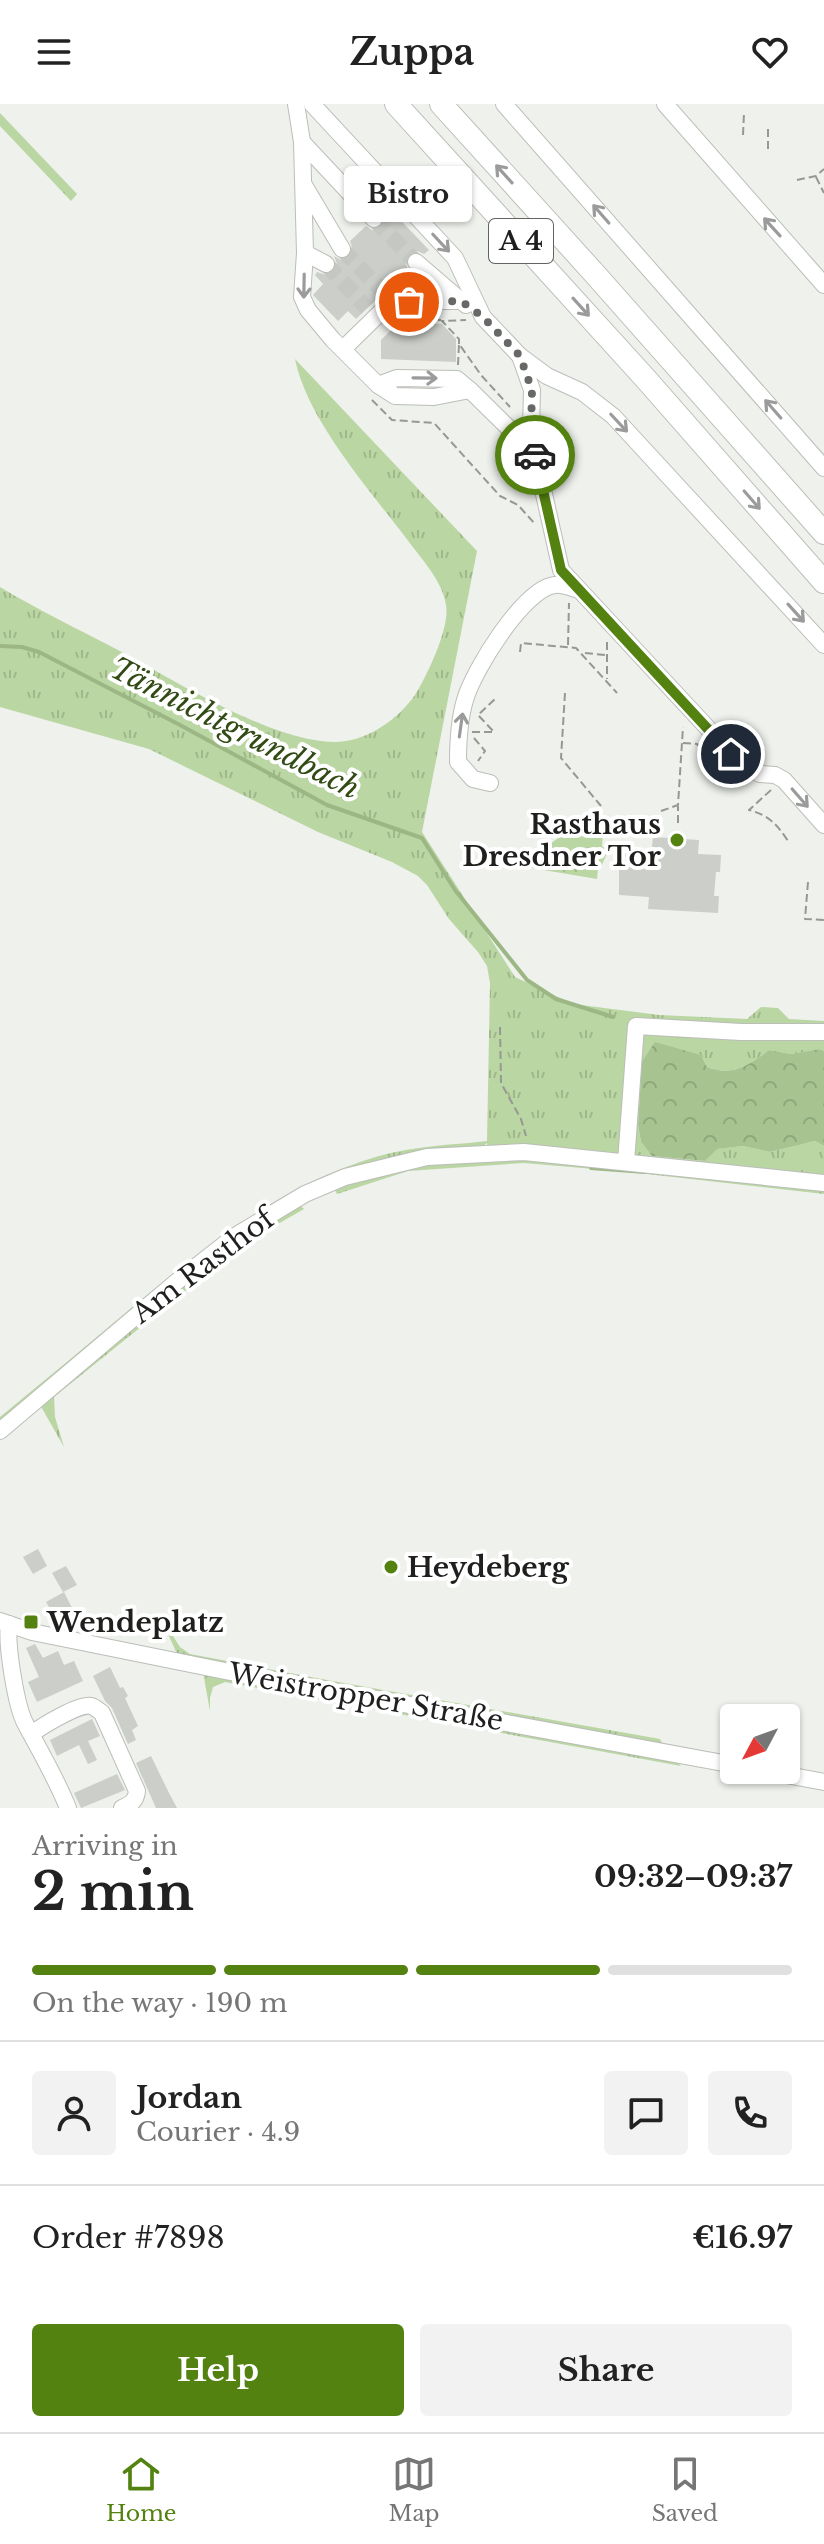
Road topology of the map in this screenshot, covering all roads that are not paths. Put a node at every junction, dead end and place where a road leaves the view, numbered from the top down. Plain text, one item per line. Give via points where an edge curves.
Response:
1 (296, 104) edge
2 (312, 104) edge
3 (396, 104) edge
4 (441, 104) edge
5 (504, 104) edge
6 (665, 104) edge
7 (302, 142) junction
8 (302, 180) junction
9 (374, 219) tunnel mouth
10 (342, 249) tunnel mouth
11 (305, 253) junction
12 (416, 262) tunnel mouth
13 (326, 264) tunnel mouth
14 (824, 285) edge
15 (461, 301) junction
16 (475, 319) junction
17 (343, 349) junction
18 (520, 356) junction
19 (535, 454) junction
20 (824, 468) edge
21 (824, 533) edge
22 (824, 582) edge
23 (575, 596) junction
24 (824, 645) edge
25 (490, 783) road end
26 (824, 825) edge
27 (824, 1032) edge
28 (626, 1162) junction
29 (824, 1183) edge
30 (0, 1431) edge
31 (5, 1623) edge
32 (33, 1733) junction
33 (720, 1762) edge
34 (800, 1778) edge
35 (824, 1782) edge
36 (68, 1808) edge
37 (122, 1808) edge

1 - 7 street
2 -> 16 street via 455,258
3 -> 22 highway, A 4
21 -> 4 highway, A 4
20 -> 5 street
14 -> 6 street
7 - 8 street
7 - 9 street
8 - 10 street
8 - 11 street
11 - 13 street
11 -> 17 street via 302,297
12 - 15 street
15 - 16 street
15 - 17 street via 388,297
16 - 18 street
17 -> 19 street via 373,390 434,397 470,390
18 - 19 street via 532,390
18 -> 24 street via 613,416
19 - 23 street via 560,566
25 -> 23 street via 473,779 458,762 460,721 475,676 510,622 540,589 555,584
23 -> 26 street via 742,765 784,780
27 - 28 street via 636,1026
28 - 29 street, Am Rasthof
28 - 30 street, Am Rasthof via 524,1152 427,1157 345,1177 305,1194 235,1236
31 - 32 street via 21,1711
31 - 33 street, Weistropper Straße via 225,1671
32 - 36 street
32 - 37 street via 79,1707 88,1705 102,1713 137,1791 132,1803
34 - 35 street

